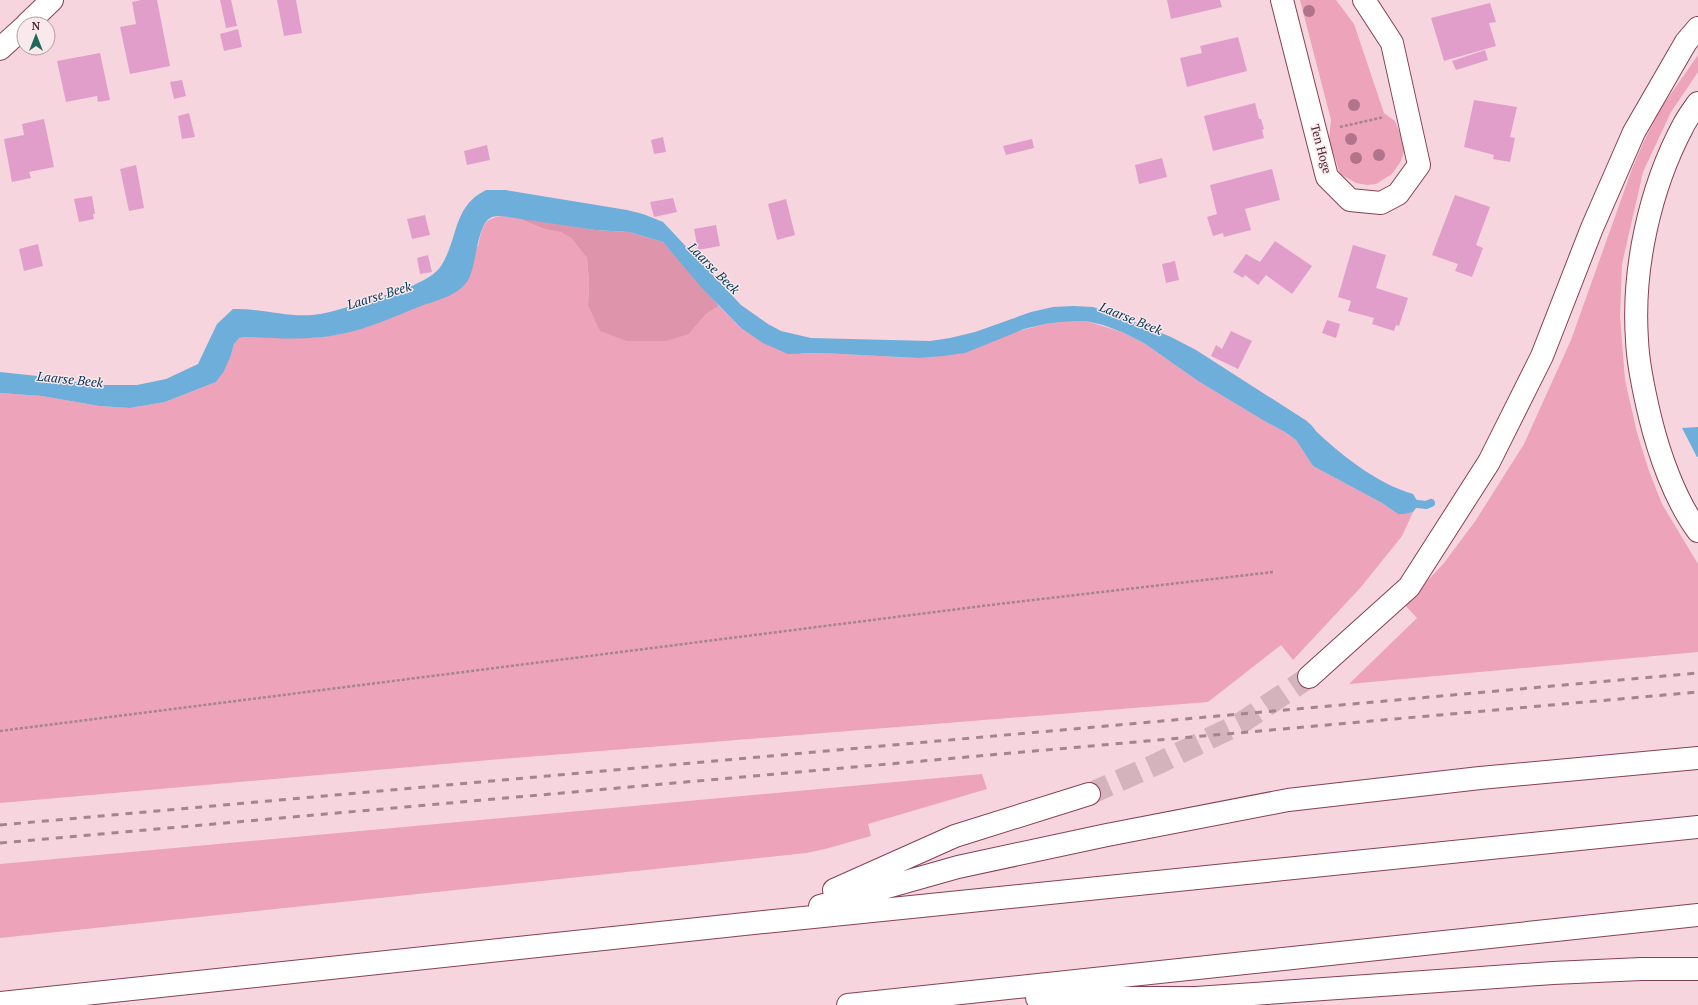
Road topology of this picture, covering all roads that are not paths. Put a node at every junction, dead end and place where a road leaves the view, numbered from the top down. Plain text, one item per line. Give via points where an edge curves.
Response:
1 (52, 0) edge
2 (1282, 0) edge
3 (1364, 0) edge
4 (35, 16) edge
5 (1698, 28) edge
6 (16, 34) edge
7 (0, 49) edge
8 (1698, 103) edge
9 (1698, 531) edge
10 (1309, 678) tunnel mouth
11 (1698, 758) edge
12 (1089, 794) tunnel mouth
13 (1698, 827) edge
14 (1698, 915) edge
15 (764, 922) junction
16 (1641, 969) junction
17 (1698, 969) edge
18 (1698, 976) edge
19 (917, 998) junction
20 (0, 1003) edge
21 (848, 1005) edge

1 - 4 main road
2 - 3 main road, Ten Hoge via 1327,177 1350,200 1381,203 1398,194 1419,165 1392,43
5 - 10 main road via 1686,42 1634,132 1592,228 1542,356 1488,462 1409,587
6 - 7 main road
8 - 9 main road via 1683,125 1667,160 1649,212 1638,278 1637,340 1644,391 1656,440 1671,482
11 - 15 main road via 1480,778 1288,800 958,866
12 - 15 main road via 955,836
13 - 15 main road
14 - 19 main road
15 - 20 main road
16 - 17 main road
16 - 18 main road
16 - 19 main road via 1545,973 1196,998
19 - 21 main road

